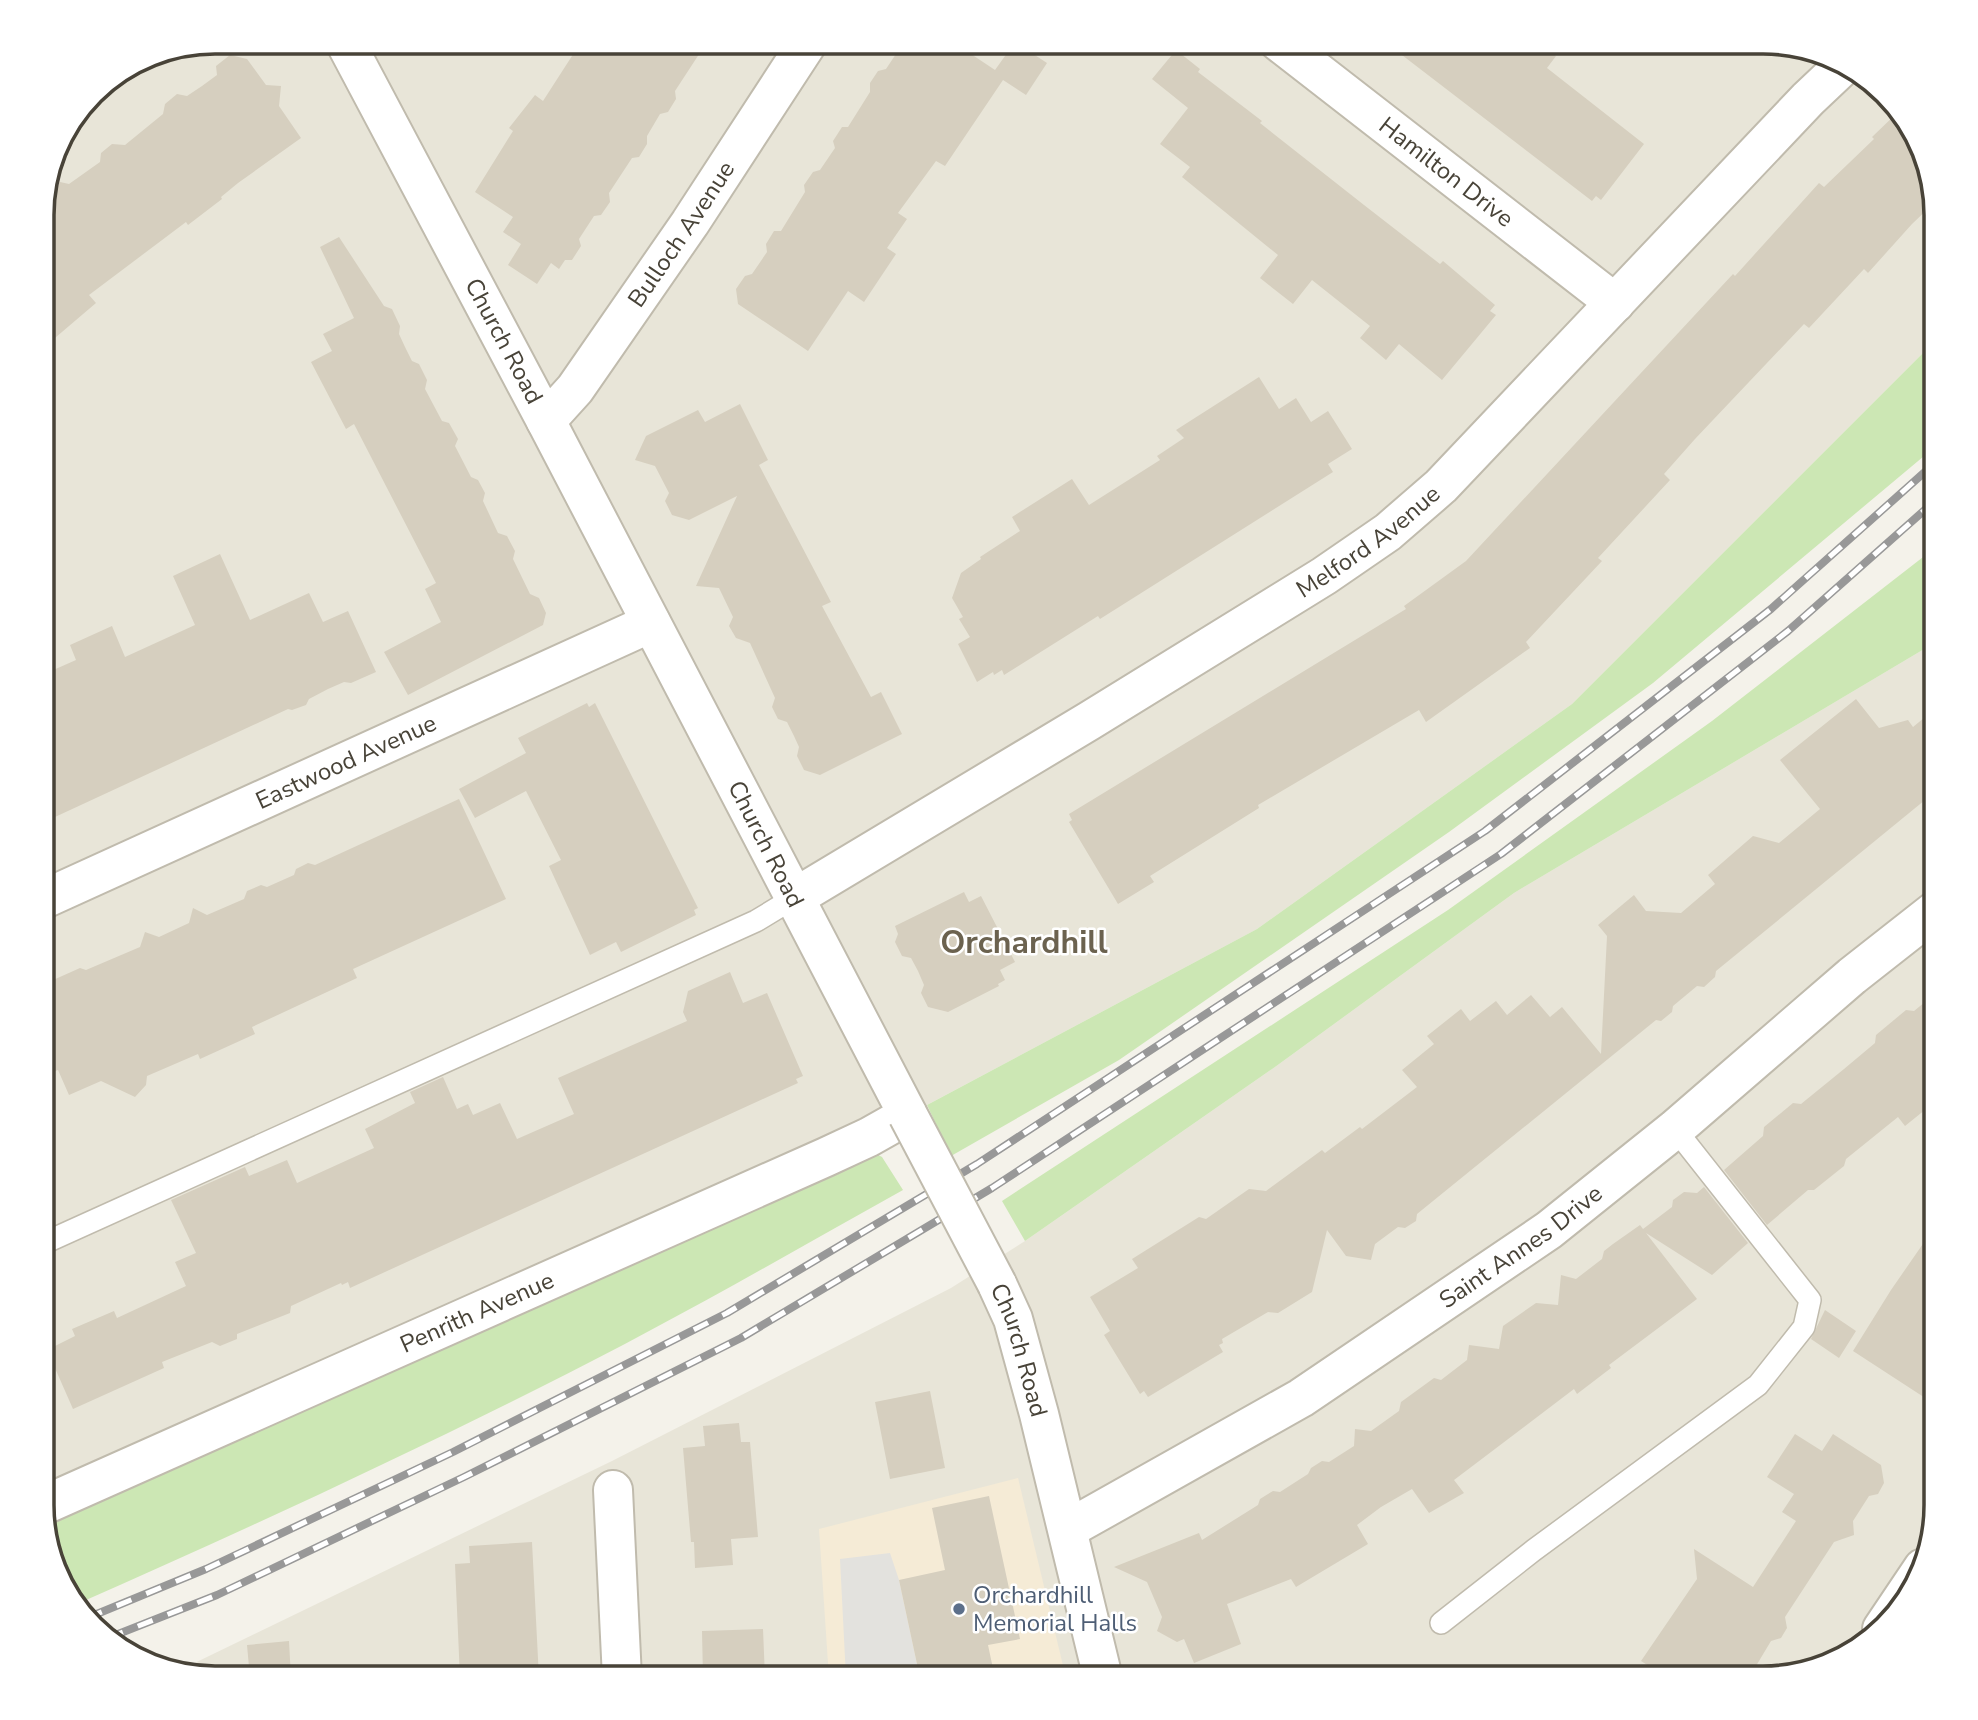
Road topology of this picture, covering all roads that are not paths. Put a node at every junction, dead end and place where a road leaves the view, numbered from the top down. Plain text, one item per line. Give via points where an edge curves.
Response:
1 (351, 54) edge
2 (800, 54) edge
3 (1294, 54) edge
4 (1836, 72) edge
5 (1615, 303) junction
6 (546, 421) junction
7 (651, 623) junction
8 (55, 894) edge
9 (793, 898) junction
10 (1924, 921) edge
11 (908, 1115) junction
12 (1675, 1129) junction
13 (55, 1238) edge
14 (612, 1490) dead end
15 (55, 1500) edge
16 (1068, 1529) junction
17 (1441, 1623) dead end
18 (621, 1666) edge
19 (1100, 1666) edge

1 - 6 street, Church Road
2 - 6 street, Bulloch Avenue via 575,389
3 - 5 street, Hamilton Drive
4 - 5 street, Melford Avenue
5 - 9 street, Melford Avenue via 1441,486 1388,533 1246,626
6 - 7 street, Church Road
7 - 8 street, Eastwood Avenue
7 - 9 street, Church Road
9 - 11 street, Church Road
9 - 13 lane via 756,921
10 - 12 street, Saint Annes Drive via 1852,976
11 - 15 street, Penrith Avenue via 836,1152
11 - 16 street, Church Road, bridge via 1013,1319
12 - 16 street, Saint Annes Drive via 1549,1230 1301,1398
12 - 17 lane via 1810,1300 1804,1327 1758,1385
14 - 18 street
16 - 19 street, Church Road

